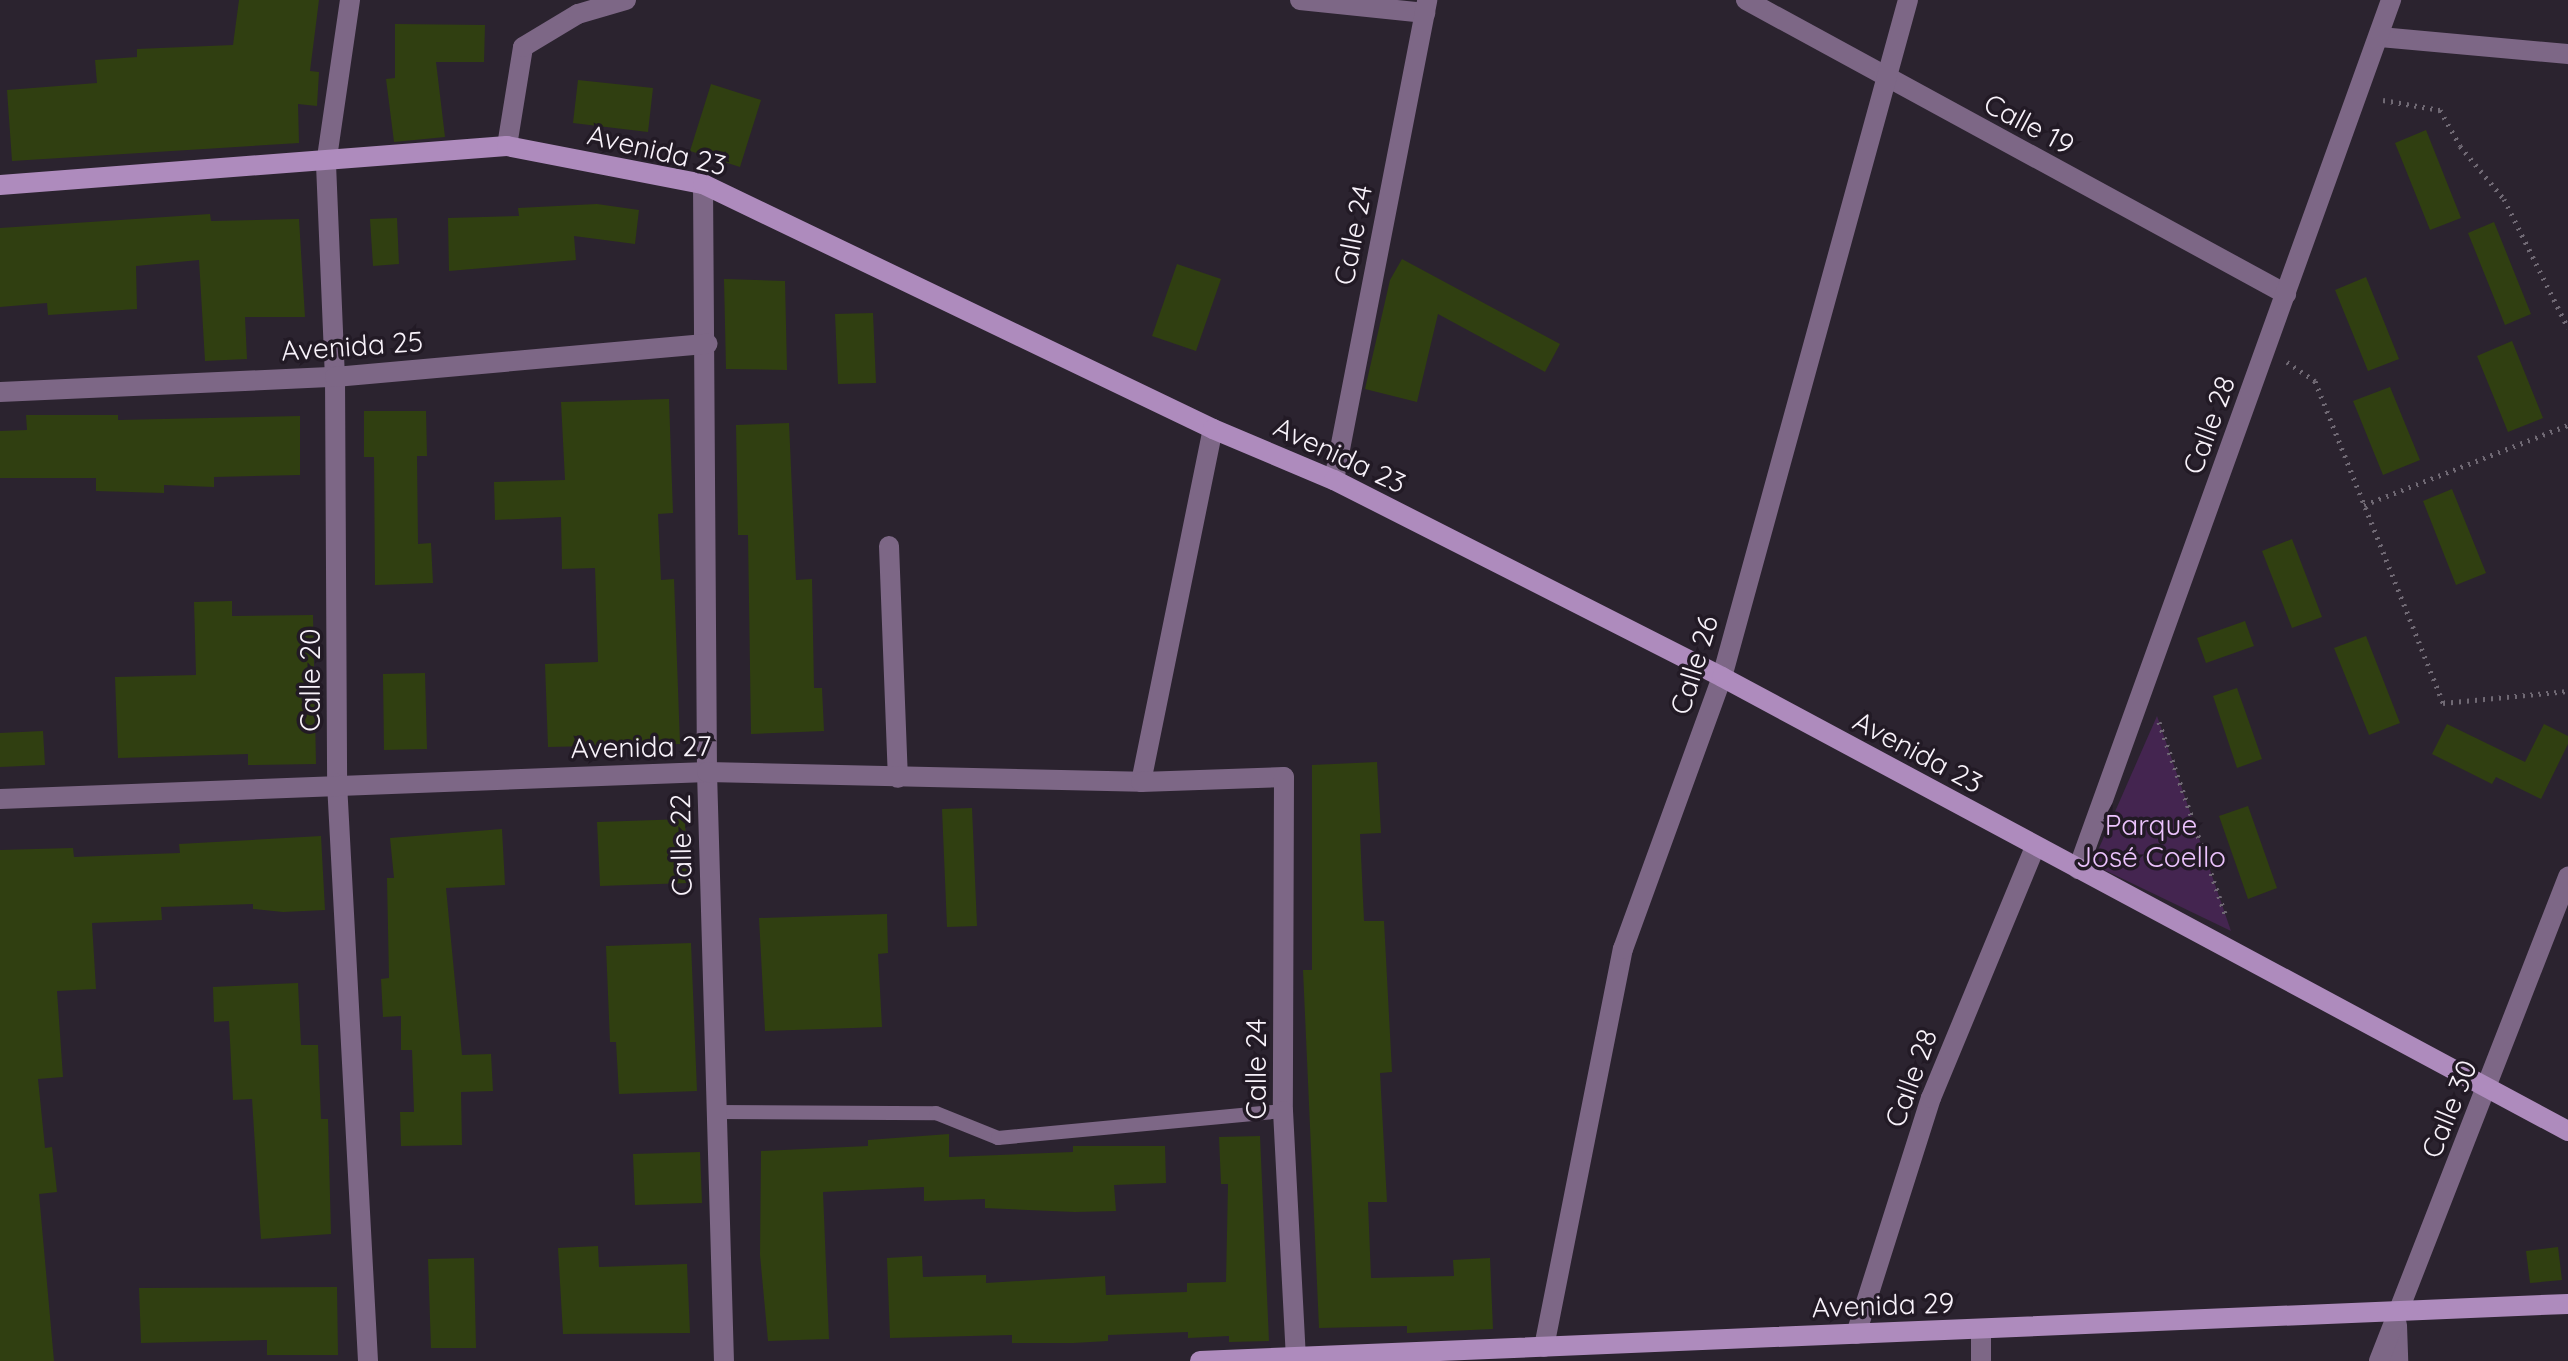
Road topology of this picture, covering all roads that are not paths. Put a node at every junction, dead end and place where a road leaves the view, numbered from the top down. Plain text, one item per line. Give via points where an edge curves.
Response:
1 (350, 0) edge
2 (626, 0) edge
3 (1300, 0) edge
4 (1746, 0) edge
5 (1908, 0) edge
6 (2391, 0) edge
7 (1426, 7) edge
8 (2380, 37) junction
9 (2568, 54) edge
10 (1886, 78) junction
11 (507, 146) junction
12 (326, 164) junction
13 (703, 184) junction
14 (0, 185) edge
15 (2286, 294) junction
16 (708, 344) junction
17 (335, 377) junction
18 (0, 392) edge
19 (1213, 429) junction
20 (1334, 480) junction
21 (889, 546) dead end
22 (1722, 677) junction
23 (707, 772) junction
24 (1284, 777) joint
25 (898, 778) junction
26 (1141, 782) junction
27 (337, 783) junction
28 (0, 799) edge
29 (2035, 847) junction
30 (2078, 869) junction
31 (2568, 877) edge
32 (2489, 1086) junction
33 (1283, 1111) junction
34 (714, 1112) junction
35 (2568, 1131) edge
36 (2568, 1304) edge
37 (2396, 1312) junction
38 (1981, 1329) junction
39 (1856, 1334) junction
40 (1544, 1347) junction
41 (1629, 1351) edge
42 (1296, 1359) edge
43 (368, 1361) edge
44 (724, 1361) edge
45 (1200, 1361) edge
46 (1981, 1361) edge
47 (2379, 1361) edge
48 (2398, 1361) edge

1 - 12 street, Calle 20
2 - 11 street via 578,14 523,47
3 - 7 street
4 - 10 street, Calle 19
5 - 10 street, Calle 26
6 - 8 street, Calle 28
7 - 20 street, Calle 24
8 - 9 street
8 - 15 street, Calle 28
10 - 15 street, Calle 19
10 - 22 street, Calle 26
11 - 12 main road, Avenida 23
11 - 13 main road, Avenida 23
12 - 14 main road, Avenida 23
12 - 17 street, Calle 20
13 - 16 street, Calle 22
13 - 19 main road, Avenida 23
15 - 30 street, Calle 28
16 - 17 street, Avenida 25
16 - 23 street, Calle 22
17 - 18 street, Avenida 25
17 - 27 street, Calle 20
19 - 20 main road, Avenida 23
19 - 26 street
20 - 22 main road, Avenida 23
21 - 25 street
22 - 29 main road, Avenida 23
22 - 40 street, Calle 26 via 1623,949
23 - 25 street, Avenida 27
23 - 27 street, Avenida 27
23 - 34 street, Calle 22
24 - 26 street, Avenida 27
24 - 33 street, Calle 24
25 - 26 street, Avenida 27
27 - 28 street, Avenida 27
27 - 43 street, Calle 20
29 - 30 main road, Avenida 23
29 - 39 street, Calle 28 via 1931,1098
30 - 32 main road, Avenida 23
31 - 32 street, Calle 30
32 - 35 main road, Avenida 23
32 - 37 street, Calle 30
33 - 34 lane via 998,1138 936,1113
33 - 42 street, Calle 24
34 - 44 street, Calle 22
36 - 37 main road, Avenida 29
37 - 38 main road, Avenida 29
37 - 47 street, Calle 30
37 - 48 street
38 - 39 main road, Avenida 29
38 - 46 street
39 - 41 main road, Avenida 29
40 - 41 main road, Avenida 29
40 - 42 main road, Avenida 29
42 - 45 main road, Avenida 29

